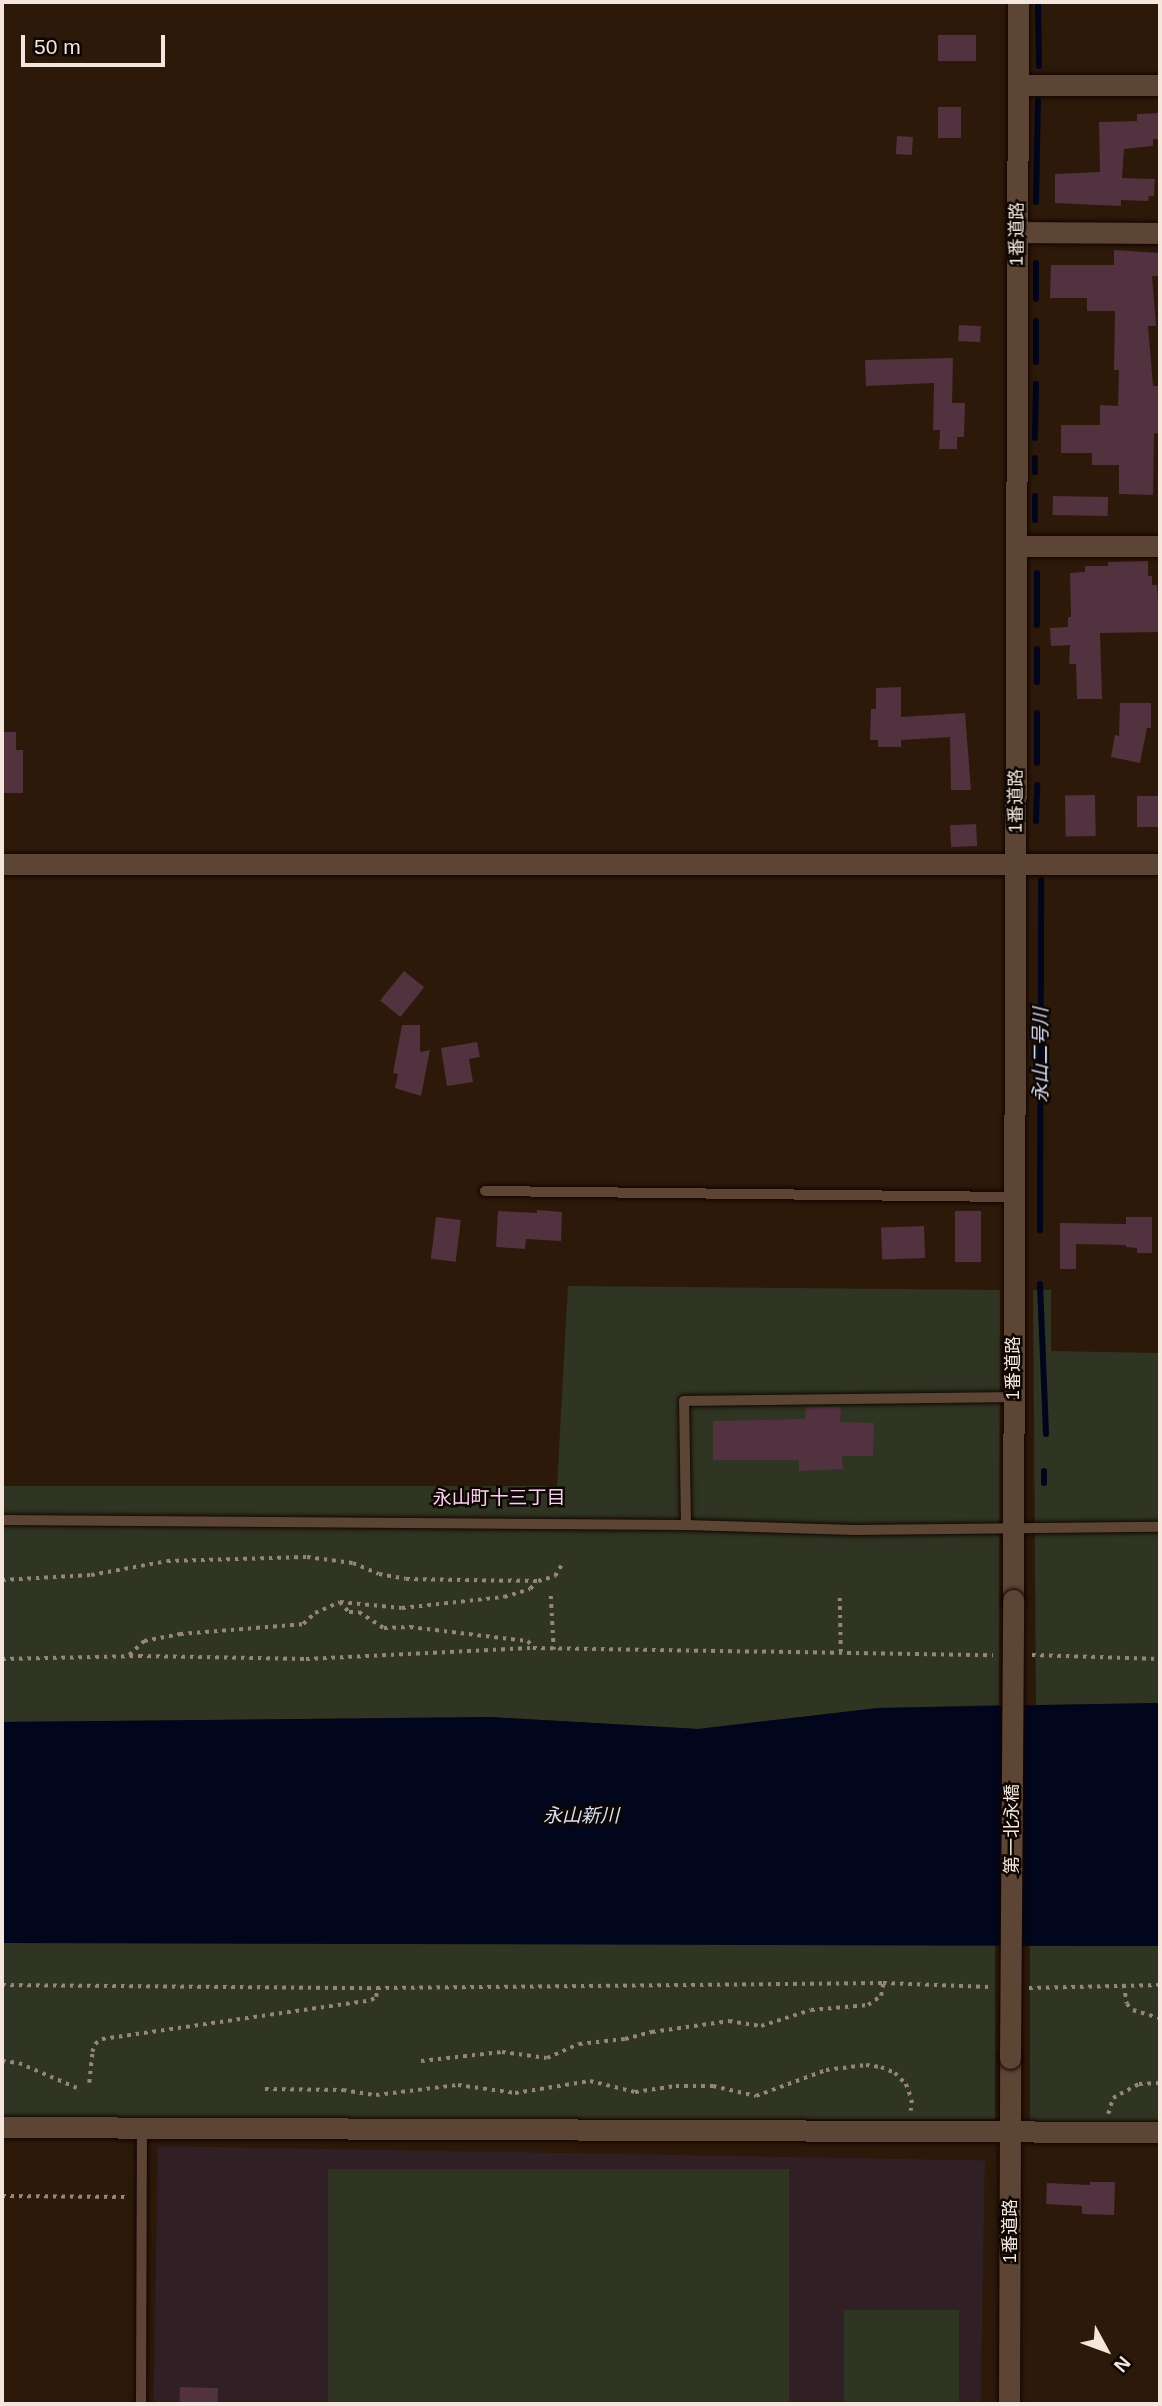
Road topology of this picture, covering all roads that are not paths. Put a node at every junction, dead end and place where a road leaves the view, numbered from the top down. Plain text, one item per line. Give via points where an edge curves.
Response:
1 (1018, 2) edge
2 (1018, 85) junction
3 (1160, 85) edge
4 (1017, 232) junction
5 (1160, 233) edge
6 (1018, 546) junction
7 (1160, 546) edge
8 (2, 864) edge
9 (1160, 864) edge
10 (1017, 865) junction
11 (485, 1191) dead end
12 (1015, 1197) junction
13 (1013, 1397) junction
14 (2, 1520) edge
15 (686, 1525) junction
16 (1160, 1527) edge
17 (1013, 1528) junction
18 (1013, 1600) joint
19 (1010, 2058) joint
20 (2, 2127) edge
21 (142, 2127) junction
22 (1160, 2132) edge
23 (1010, 2133) junction
24 (141, 2404) edge
25 (1009, 2404) edge

1 - 2 street, 1番道路
2 - 3 street
2 - 4 street, 1番道路
4 - 5 street
4 - 6 street, 1番道路
6 - 7 street
6 - 10 street, 1番道路
8 - 10 street
9 - 10 street
10 - 12 street, 1番道路
11 - 12 lane
12 - 13 street, 1番道路
13 - 15 lane via 684,1401
13 - 17 street, 1番道路
14 - 15 lane
15 - 17 lane
16 - 17 lane
17 - 18 street, 1番道路
18 - 19 street, 第一北永橋, bridge
19 - 23 street, 1番道路
20 - 21 street
21 - 23 street
21 - 24 lane
22 - 23 street
23 - 25 street, 1番道路

